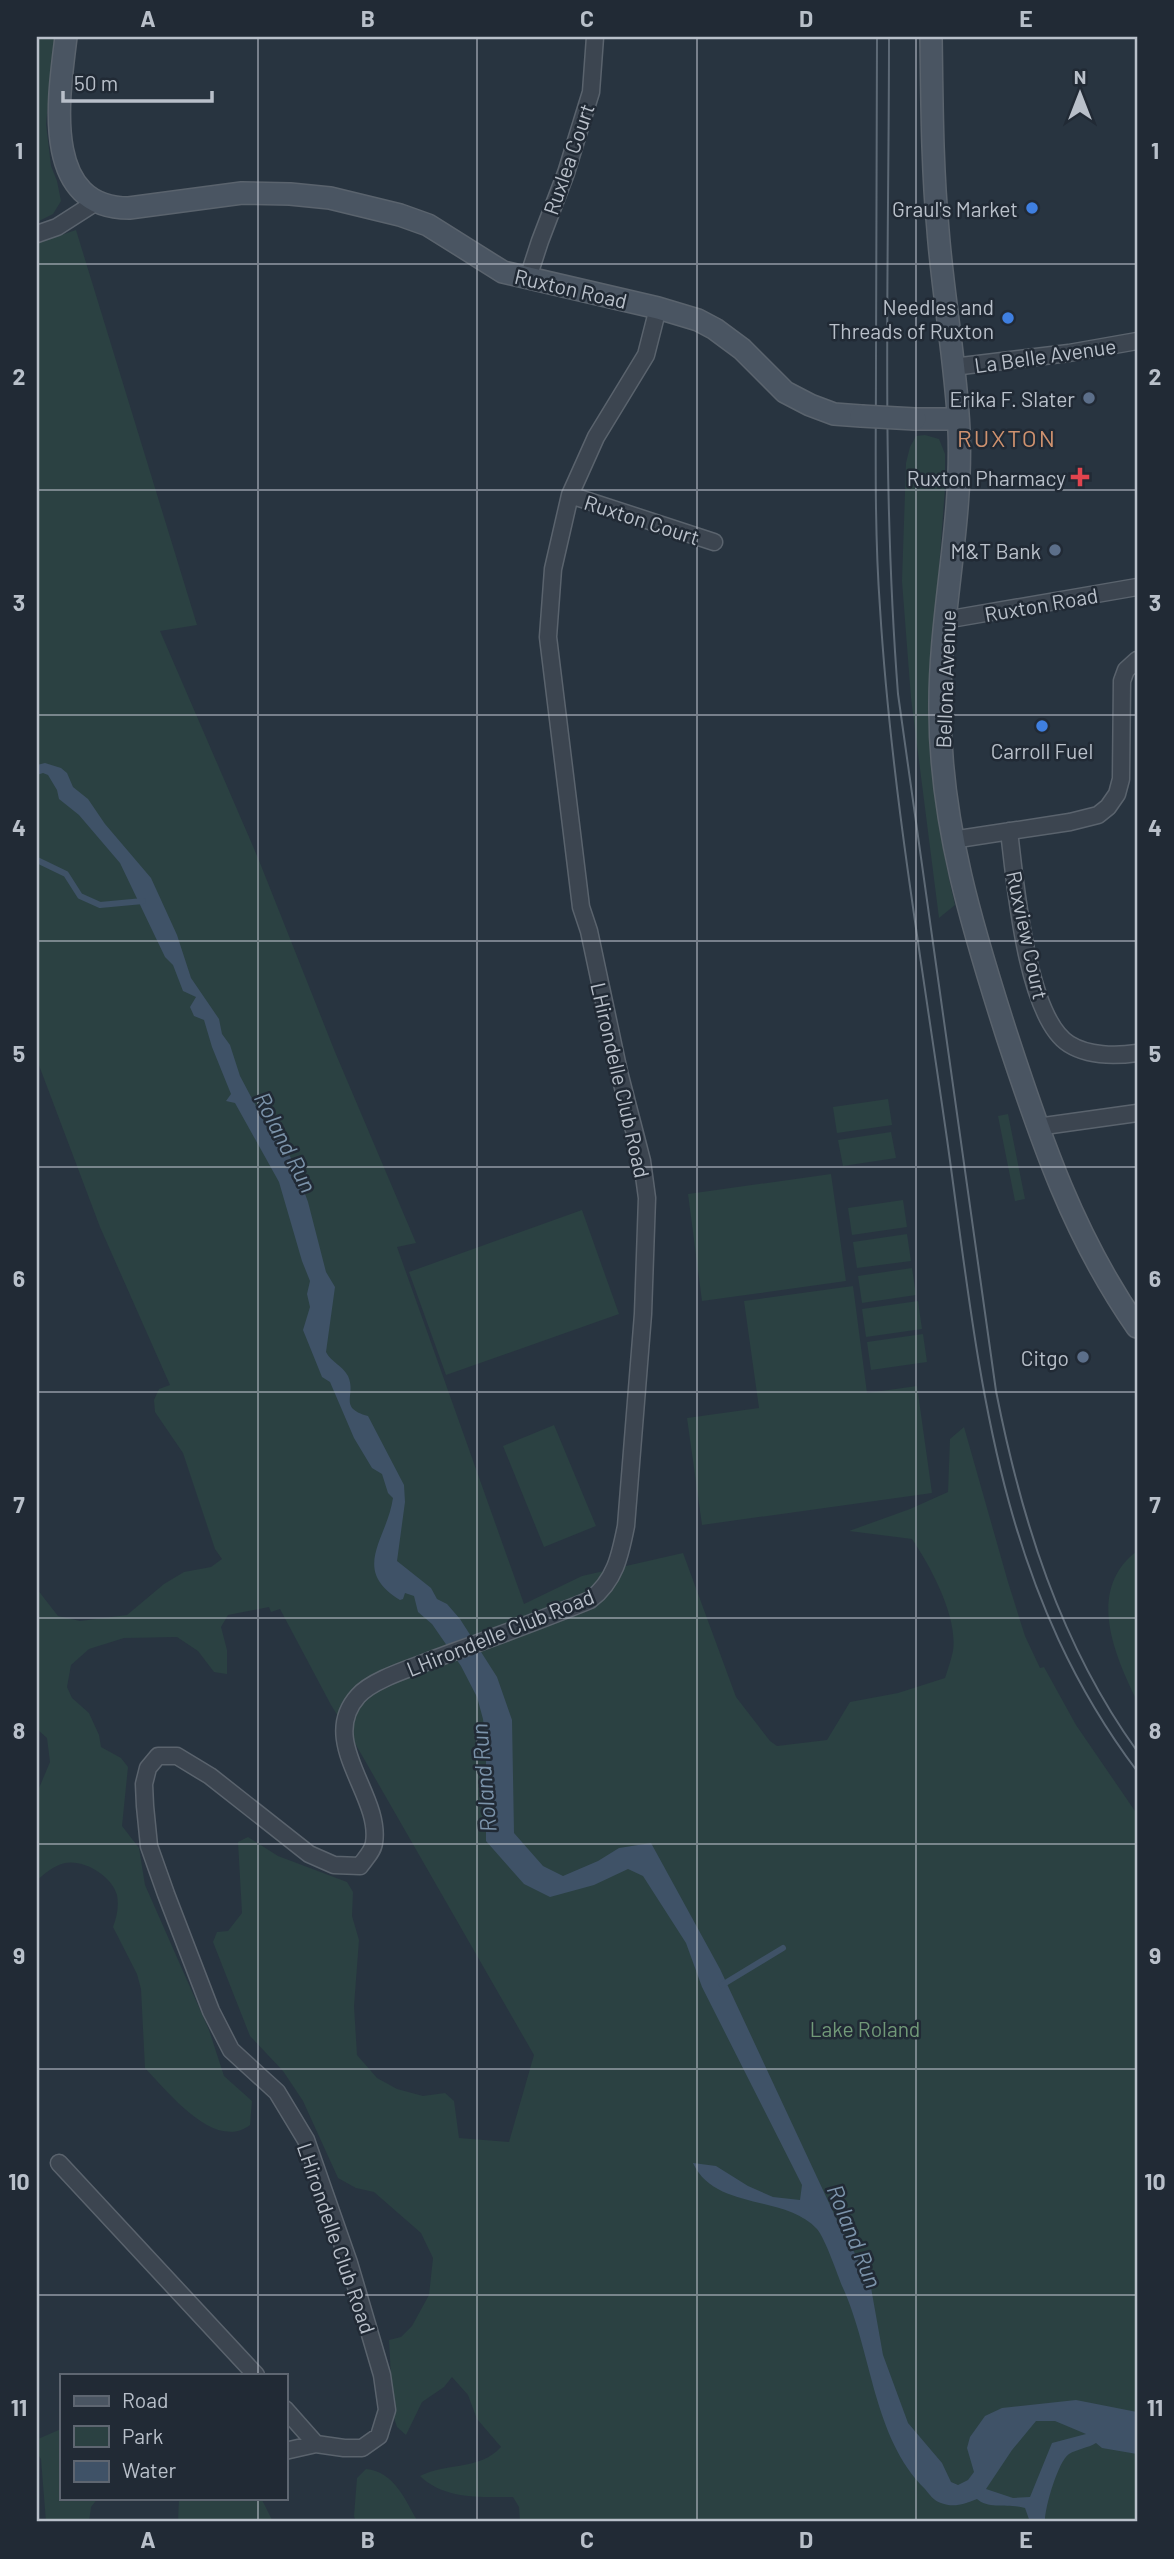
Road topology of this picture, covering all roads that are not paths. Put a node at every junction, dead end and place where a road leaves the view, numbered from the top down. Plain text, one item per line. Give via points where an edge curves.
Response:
1 (66, 37) edge
2 (595, 37) edge
3 (930, 37) edge
4 (96, 202) junction
5 (37, 234) edge
6 (528, 278) junction
7 (659, 308) junction
8 (1137, 341) edge
9 (953, 367) junction
10 (958, 419) junction
11 (570, 495) junction
12 (714, 542) dead end
13 (1137, 587) edge
14 (945, 620) junction
15 (1137, 660) edge
16 (1009, 831) junction
17 (952, 839) junction
18 (1137, 1053) edge
19 (1137, 1113) edge
20 (1037, 1126) junction
21 (1137, 1327) edge
22 (59, 2163) dead end
23 (255, 2374) edge
24 (287, 2411) edge
25 (316, 2444) junction
26 (287, 2451) edge

1 - 4 street via 60,144 76,184
2 - 6 street, Ruxlea Court via 591,92
3 - 9 street, Bellona Avenue via 934,187
4 - 5 street
4 - 6 street, Ruxton Road via 129,208 242,194 330,198 428,225 503,272
6 - 7 street, Ruxton Road
7 - 10 street, Ruxton Road, bridge via 715,328 785,392 834,414
7 - 11 street, LHirondelle Club Road via 646,355 596,437
8 - 9 street, La Belle Avenue
9 - 10 street, Bellona Avenue
10 - 14 street, Bellona Avenue via 957,504
11 - 12 street, Ruxton Court
11 - 25 street, LHirondelle Club Road via 553,569 548,637 582,906 647,1198 643,1314 626,1526 619,1560 602,1591 590,1600 406,1670 360,1693 345,1720 350,1762 374,1822 374,1846 360,1866 334,1866 309,1854 211,1776 177,1756 158,1756 148,1768 144,1784 149,1846 211,2011 231,2050 277,2092 306,2140 382,2375 387,2410 379,2436 362,2448
13 - 14 street, Ruxton Road
14 - 17 street, Bellona Avenue via 940,720
15 - 16 street via 1122,681 1121,779 1108,807 1098,815 1070,822
16 - 17 street
16 - 18 street, Ruxview Court via 1034,985 1054,1029 1069,1044 1094,1052
17 - 20 street, Bellona Avenue via 966,902
19 - 20 street
20 - 21 street, Bellona Avenue via 1070,1212
22 - 23 street
24 - 25 street
25 - 26 street

